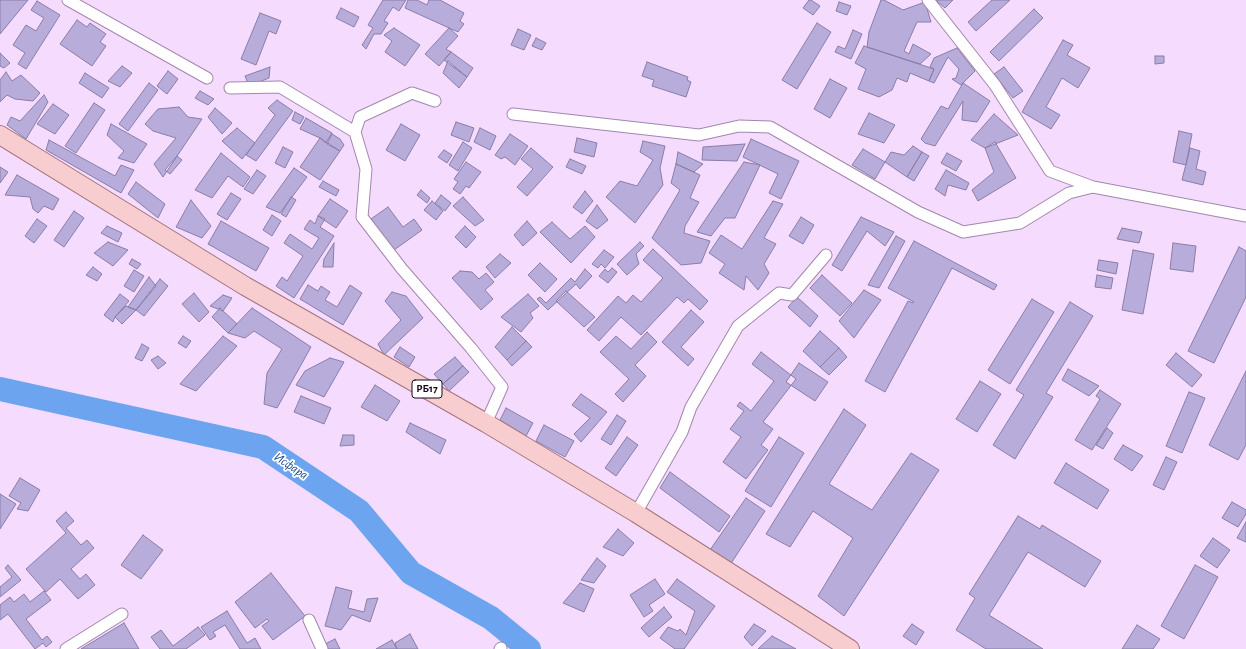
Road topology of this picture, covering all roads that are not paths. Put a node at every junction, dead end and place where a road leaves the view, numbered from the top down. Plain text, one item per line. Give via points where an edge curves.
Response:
1 (68, 0) edge
2 (928, 0) edge
3 (207, 78) dead end
4 (230, 88) dead end
5 (435, 101) dead end
6 (512, 114) dead end
7 (355, 132) junction
8 (0, 135) edge
9 (1093, 188) junction
10 (1246, 216) edge
11 (826, 255) dead end
12 (486, 423) junction
13 (636, 513) junction
14 (122, 614) dead end
15 (309, 620) dead end
16 (66, 649) edge
17 (322, 649) edge
18 (850, 649) edge

1 - 3 street
2 - 9 street via 995,85 1050,171
4 - 7 street via 280,87
5 - 7 street via 412,93 360,117
6 - 9 street via 698,135 739,126 770,127 918,212 963,232 1020,223 1069,193
7 - 12 street via 366,169 362,217 402,269 502,386
8 - 12 main road, РБ17 via 245,286
9 - 10 street
11 - 13 street via 792,295 779,293 738,326 691,407 682,432
12 - 13 main road, РБ17
13 - 18 main road, РБ17
14 - 16 street
15 - 17 street

